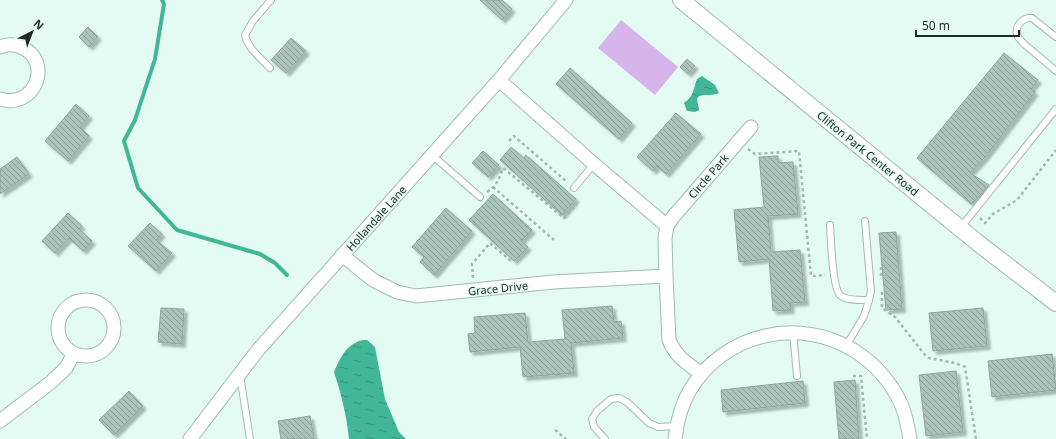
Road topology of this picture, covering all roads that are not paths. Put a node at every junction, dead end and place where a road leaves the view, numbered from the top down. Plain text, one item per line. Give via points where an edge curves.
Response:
1 (270, 0) edge
2 (566, 0) edge
3 (687, 2) edge
4 (1056, 37) edge
5 (0, 47) edge
6 (270, 68) dead end
7 (1056, 71) edge
8 (499, 80) junction
9 (0, 99) edge
10 (1056, 109) edge
11 (750, 126) dead end
12 (432, 155) junction
13 (594, 164) junction
14 (574, 188) road end
15 (480, 197) road end
16 (865, 222) dead end
17 (667, 226) junction
18 (830, 226) dead end
19 (960, 228) junction
20 (342, 255) junction
21 (666, 276) junction
22 (869, 300) junction
23 (1056, 303) edge
24 (793, 332) junction
25 (846, 346) junction
26 (74, 353) junction
27 (240, 374) junction
28 (702, 374) junction
29 (797, 376) dead end
30 (0, 421) edge
31 (676, 426) junction
32 (190, 439) edge
33 (250, 439) edge
34 (605, 439) edge
35 (675, 439) edge
36 (910, 439) edge

1 - 6 lane via 245,35 250,47
2 - 8 street, Hollandale Lane
3 - 19 street, Clifton Park Center Road
4 - 7 lane via 1032,18 1023,20 1017,28 1018,38
5 - 9 street via 10,45 28,51 38,68 36,84 25,97 9,101
8 - 12 street, Hollandale Lane
8 - 13 street
10 - 19 lane
11 - 17 street, Circle Park
12 - 15 lane
12 - 20 street, Hollandale Lane
13 - 14 lane
13 - 17 street
16 - 22 lane via 871,291
17 - 21 street
18 - 22 lane via 834,274 840,296 846,299
19 - 23 street, Clifton Park Center Road
20 - 21 street, Grace Drive via 373,280 397,292 416,296 553,282
20 - 27 street, Hollandale Lane
21 - 28 street via 669,340 680,358
22 - 25 lane via 864,316
24 - 25 street via 829,338
24 - 28 street via 752,339 716,359
24 - 29 lane
25 - 36 street via 863,356 891,386 901,404
26 - 26 street via 62,342 59,335 58,328 63,313 74,303 97,303 104,307 113,320 113,336 104,349 97,353 90,356
26 - 30 street via 66,368 50,383
27 - 32 street, Hollandale Lane
27 - 33 lane
28 - 31 street via 690,390
31 - 34 lane via 658,427 649,423 627,402 619,398 611,399 592,419 594,427
31 - 35 street

